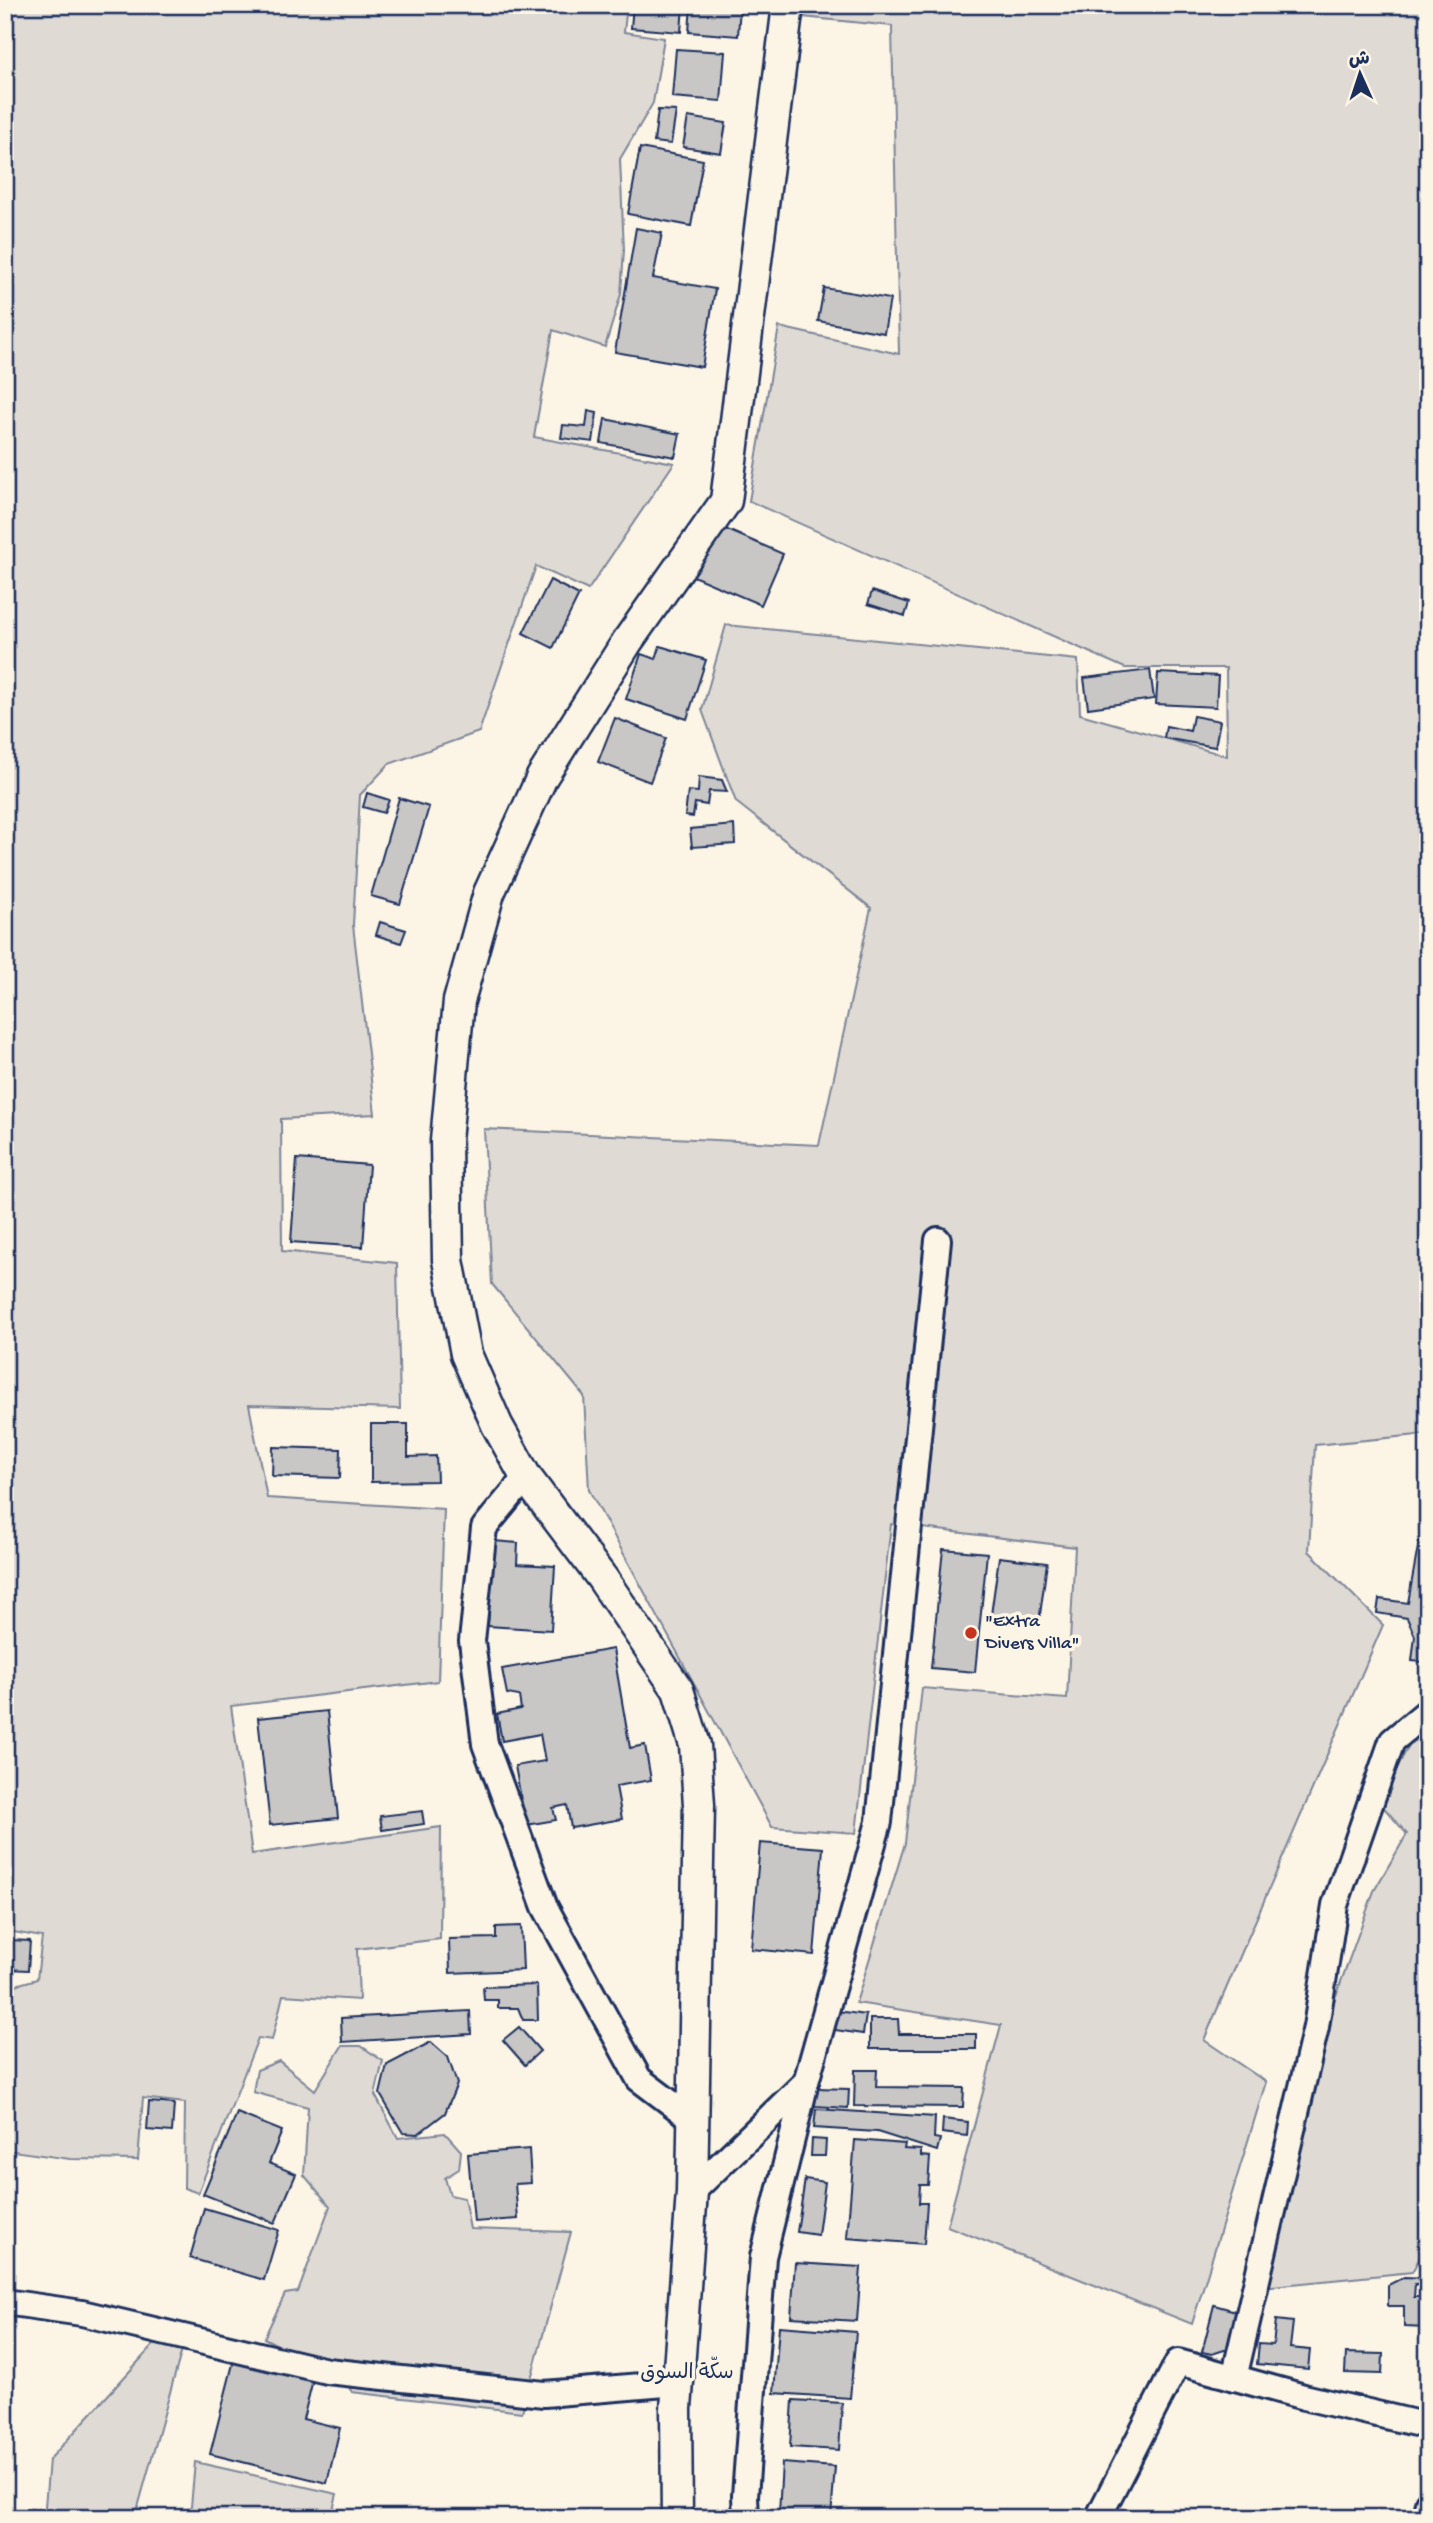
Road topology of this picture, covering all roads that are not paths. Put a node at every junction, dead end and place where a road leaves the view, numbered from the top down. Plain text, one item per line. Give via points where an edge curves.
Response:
1 (788, 5) edge
2 (938, 1240) dead end
3 (526, 1477) junction
4 (1428, 1711) edge
5 (806, 2082) junction
6 (692, 2119) junction
7 (692, 2192) junction
8 (5, 2302) edge
9 (1234, 2378) junction
10 (678, 2383) junction
11 (1428, 2426) edge
12 (1428, 2503) edge
13 (677, 2518) edge
14 (746, 2518) edge
15 (1098, 2518) edge
16 (1425, 2518) edge

1 - 3 main road via 726,501 627,642 542,777 489,893 459,1001 446,1141 448,1260 466,1354
2 - 5 street via 879,1822
3 - 6 main road via 678,1690 695,1745 699,1805
3 - 6 street via 484,1528 472,1641 485,1744 545,1907 639,2079
4 - 9 street via 1392,1741 1335,1905 1316,2027
5 - 7 street
5 - 14 street via 763,2257
6 - 7 main road
7 - 10 main road
8 - 10 street via 82,2313 327,2371 544,2394
9 - 11 street
9 - 15 street via 1178,2362
10 - 13 main road
12 - 16 street

